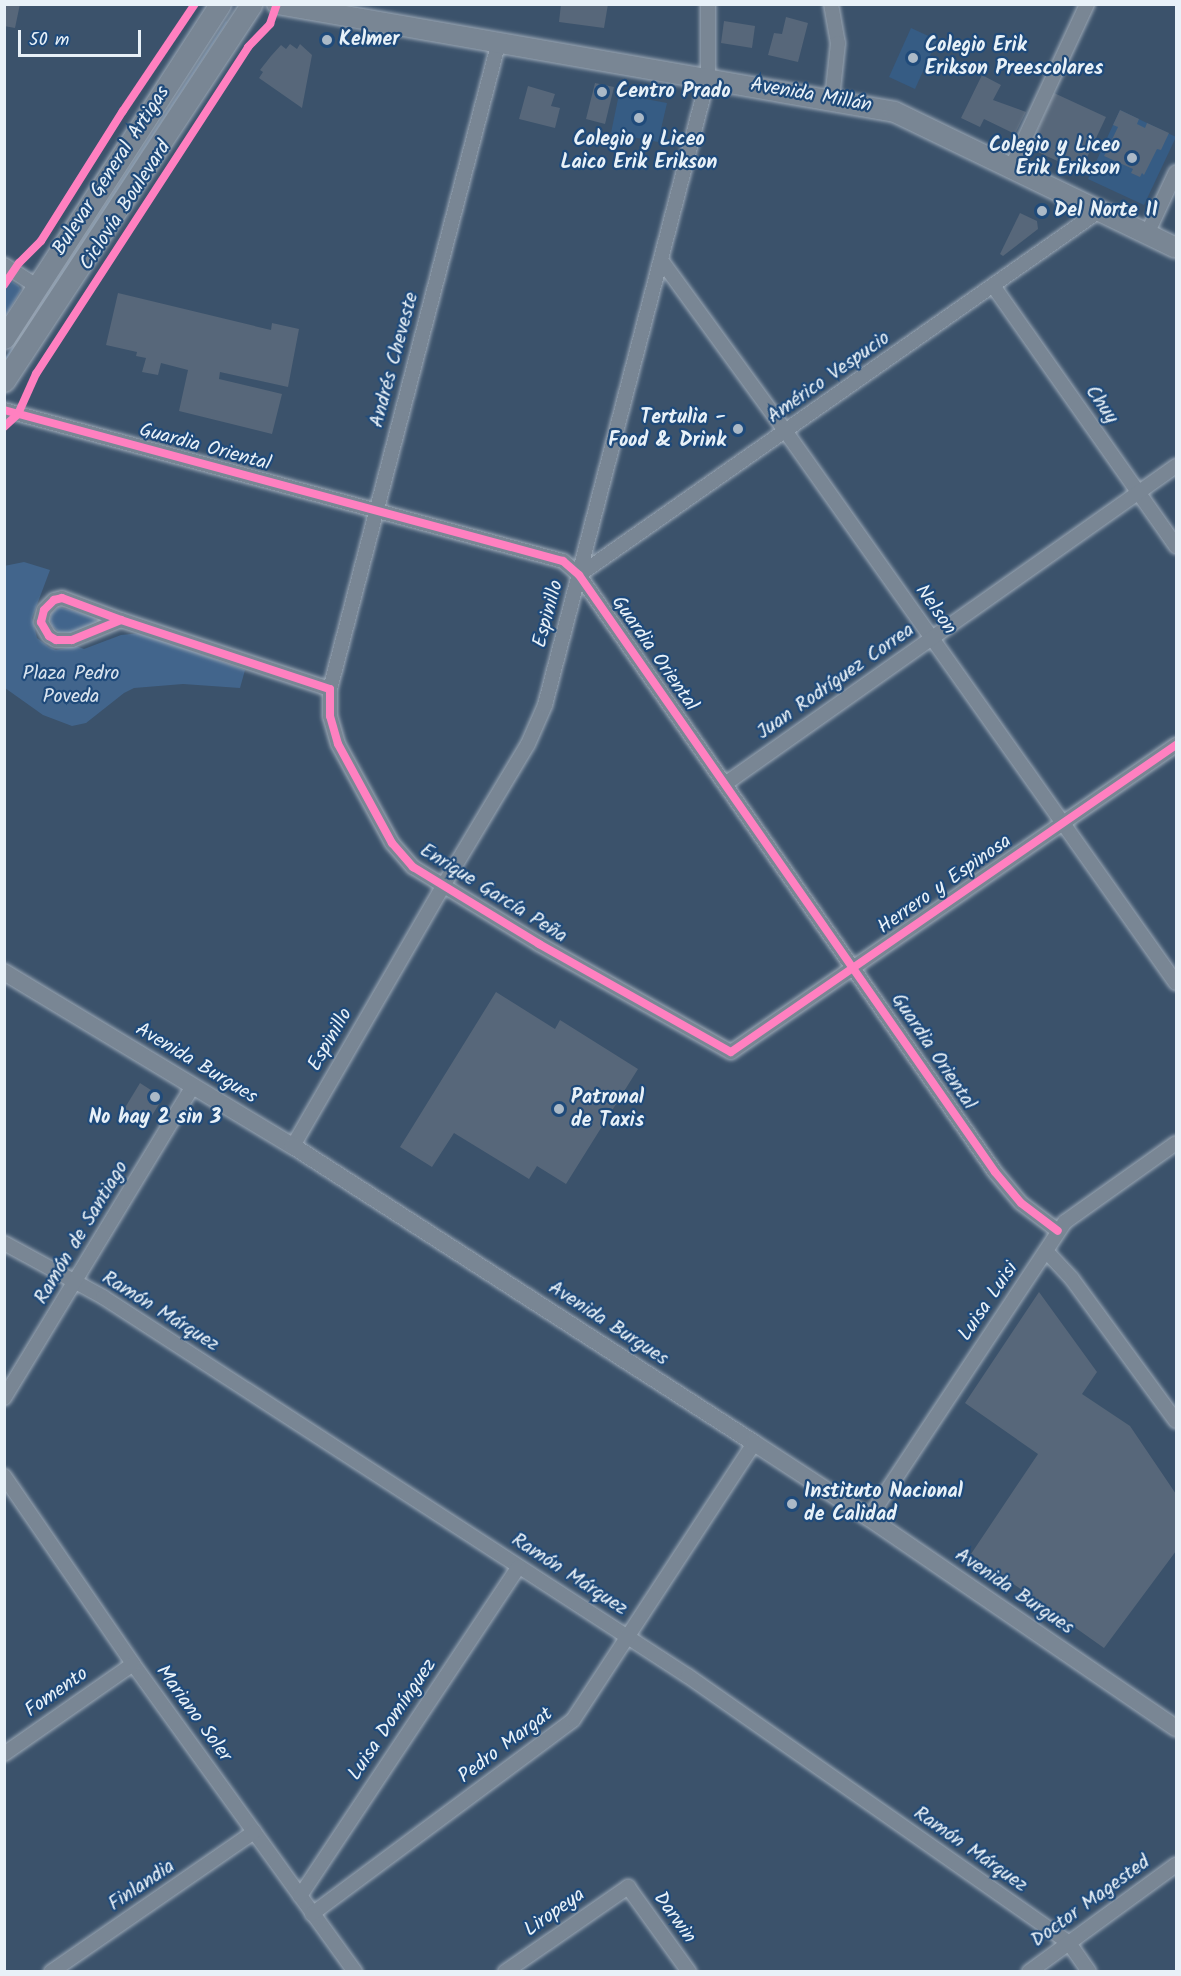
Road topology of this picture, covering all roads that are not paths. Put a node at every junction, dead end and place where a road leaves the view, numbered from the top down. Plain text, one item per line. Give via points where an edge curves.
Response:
1 (220, 4) edge
2 (252, 4) edge
3 (277, 4) edge
4 (708, 4) edge
5 (831, 4) edge
6 (1087, 4) edge
7 (499, 41) junction
8 (708, 78) junction
9 (832, 99) junction
10 (1011, 168) junction
11 (1176, 172) edge
12 (1099, 211) junction
13 (1147, 234) junction
14 (1176, 248) edge
15 (661, 260) junction
16 (4, 265) edge
17 (38, 287) junction
18 (994, 287) junction
19 (4, 338) edge
20 (4, 381) edge
21 (4, 410) edge
22 (786, 432) junction
23 (1176, 466) edge
24 (1138, 493) junction
25 (375, 512) junction
26 (1176, 546) edge
27 (579, 575) junction
28 (121, 620) junction
29 (931, 639) junction
30 (330, 689) junction
31 (1176, 745) edge
32 (725, 784) junction
33 (1063, 824) junction
34 (443, 886) junction
35 (855, 968) junction
36 (4, 972) edge
37 (1176, 983) edge
38 (731, 1052) joint
39 (192, 1087) junction
40 (1176, 1143) edge
41 (293, 1146) junction
42 (1058, 1231) junction
43 (4, 1243) edge
44 (1046, 1251) junction
45 (75, 1282) junction
46 (4, 1398) edge
47 (1176, 1421) edge
48 (754, 1443) junction
49 (4, 1476) edge
50 (869, 1518) junction
51 (519, 1567) junction
52 (628, 1637) junction
53 (133, 1664) junction
54 (1176, 1728) edge
55 (4, 1754) edge
56 (254, 1832) junction
57 (1176, 1865) edge
58 (628, 1887) joint
59 (300, 1896) junction
60 (312, 1914) junction
61 (1069, 1943) junction
62 (51, 1971) edge
63 (355, 1971) edge
64 (505, 1971) edge
65 (689, 1971) edge
66 (1029, 1971) edge
67 (1089, 1971) edge

1 - 17 main road, Bulevar General Artigas
2 - 20 main road, Bulevar General Artigas
3 - 7 main road, Avenida Millán
4 - 8 street, Espinillo
5 - 9 street via 838,43
6 - 10 street
7 - 8 main road, Avenida Millán
7 - 25 street, Andrés Cheveste
8 - 9 main road, Avenida Millán
8 - 15 street, Espinillo
9 - 10 main road, Avenida Millán via 895,112
10 - 12 main road, Avenida Millán
11 - 13 street
12 - 13 main road, Avenida Millán
12 - 18 street, Américo Vespucio
13 - 14 main road, Avenida Millán
15 - 22 street, Nelson
15 - 27 street, Espinillo
16 - 17 street
17 - 19 main road, Bulevar General Artigas
18 - 22 street, Américo Vespucio
18 - 24 street, Chuy
21 - 25 street, Guardia Oriental
22 - 27 street, Américo Vespucio
22 - 29 street, Nelson
23 - 24 street, Juan Rodríguez Correa
24 - 26 street, Chuy
24 - 29 street, Juan Rodríguez Correa
25 - 27 street, Guardia Oriental via 563,561
25 - 30 street, Andrés Cheveste
27 - 32 street, Guardia Oriental
27 - 34 street, Espinillo via 538,723
28 - 28 street via 62,598 44,610 41,622 49,636 72,640
28 - 30 street
29 - 32 street, Juan Rodríguez Correa
29 - 33 street, Nelson
30 - 34 street, Enrique García Peña via 330,716 339,744 392,843 413,867
31 - 33 street, Herrero y Espinosa
32 - 35 street, Guardia Oriental
33 - 35 street, Herrero y Espinosa
33 - 37 street, Nelson
34 - 38 street, Enrique García Peña
34 - 41 street, Espinillo
35 - 38 street, Herrero y Espinosa
35 - 42 street, Guardia Oriental via 995,1172 1021,1203
36 - 39 street, Avenida Burgues
39 - 41 street, Avenida Burgues
39 - 45 street, Ramón de Santiago
40 - 42 street, Luisa Luisi via 1073,1215
41 - 48 street, Avenida Burgues
42 - 44 street, Luisa Luisi
43 - 45 street, Ramón Márquez
44 - 47 street via 1072,1279
44 - 50 street, Luisa Luisi
45 - 46 street, Ramón de Santiago
45 - 51 street, Ramón Márquez
48 - 50 street, Avenida Burgues
48 - 52 street, Pedro Margat
49 - 53 street, Mariano Soler
50 - 54 street, Avenida Burgues
51 - 52 street, Ramón Márquez
51 - 59 street, Luisa Domínguez
52 - 60 street, Pedro Margat via 573,1720
52 - 61 street, Ramón Márquez
53 - 55 street, Fomento
53 - 56 street, Mariano Soler
56 - 59 street, Mariano Soler
56 - 62 street, Finlandia
57 - 61 street, Doctor Magested
58 - 64 street, Liropeya
58 - 65 street, Darwin
59 - 60 street, Mariano Soler
60 - 63 street, Mariano Soler
61 - 66 street, Doctor Magested
61 - 67 street, Ramón Márquez

